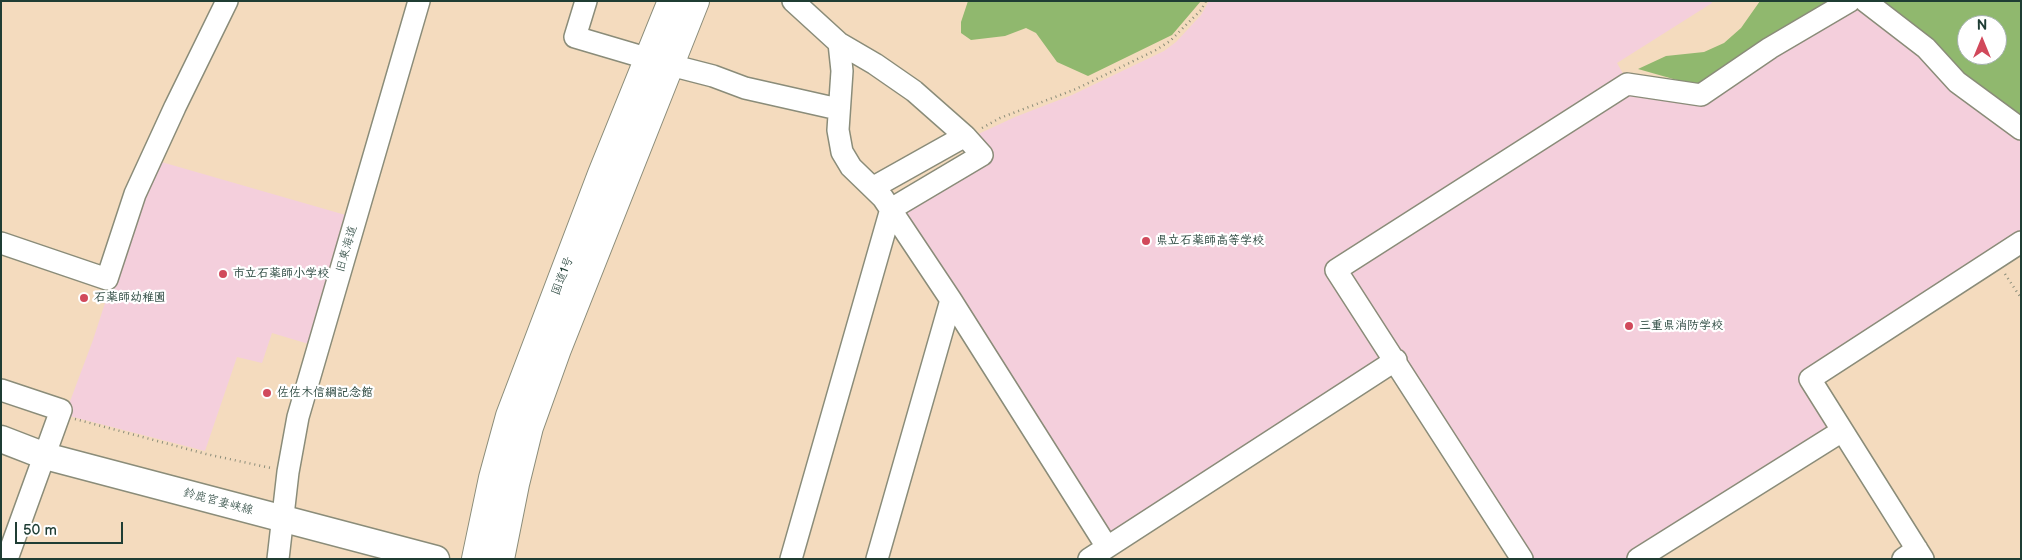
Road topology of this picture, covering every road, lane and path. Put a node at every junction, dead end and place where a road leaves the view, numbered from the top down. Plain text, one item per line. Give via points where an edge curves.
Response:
1 (227, 1) edge
2 (419, 1) edge
3 (586, 1) edge
4 (672, 1) edge
5 (695, 1) edge
6 (794, 1) edge
7 (1206, 1) edge
8 (1850, 1) edge
9 (1865, 1) edge
10 (839, 43) junction
11 (636, 55) dead end
12 (678, 67) dead end
13 (838, 109) junction
14 (2021, 129) edge
15 (965, 136) junction
16 (874, 187) junction
17 (891, 209) junction
18 (2021, 242) edge
19 (1, 243) edge
20 (1995, 258) junction
21 (2021, 298) edge
22 (951, 300) junction
23 (1396, 360) junction
24 (1, 390) edge
25 (60, 412) junction
26 (1842, 430) junction
27 (1, 440) edge
28 (45, 456) junction
29 (288, 472) junction
30 (281, 520) junction
31 (1107, 547) junction
32 (1914, 556) edge
33 (8, 558) edge
34 (278, 559) edge
35 (436, 559) edge
36 (476, 559) edge
37 (500, 559) edge
38 (791, 559) edge
39 (878, 559) edge
40 (1088, 559) edge
41 (1522, 559) edge
42 (1638, 559) edge

1 - 19 street via 135,194 107,278
2 - 29 street, 旧東海道 via 308,381
3 - 11 street via 575,37
4 - 36 highway, 国道1号 via 510,416
5 - 37 highway, 国道1号 via 529,427
6 - 10 street
7 - 15 path via 1170,41 1156,50 1076,89 1000,118
8 - 23 street via 1770,48 1701,95 1627,84 1336,270
9 - 14 street via 1926,48 1958,82
10 - 13 street via 842,71
10 - 15 street via 914,91
12 - 13 street via 744,88
13 - 16 street via 842,152 851,167
15 - 16 street
15 - 17 street via 982,155
16 - 17 street
17 - 22 street
17 - 38 street
18 - 20 street
20 - 21 path
20 - 26 street via 1810,379
22 - 31 street
22 - 39 street
23 - 31 street
23 - 41 street
24 - 25 street
25 - 28 street
25 - 29 path via 206,454
26 - 32 street
26 - 42 street
27 - 28 main road, 鈴鹿宮妻峡線
28 - 30 main road, 鈴鹿宮妻峡線
28 - 33 street
29 - 30 street, 旧東海道
30 - 34 street, 旧東海道
30 - 35 main road, 鈴鹿宮妻峡線
31 - 40 street

